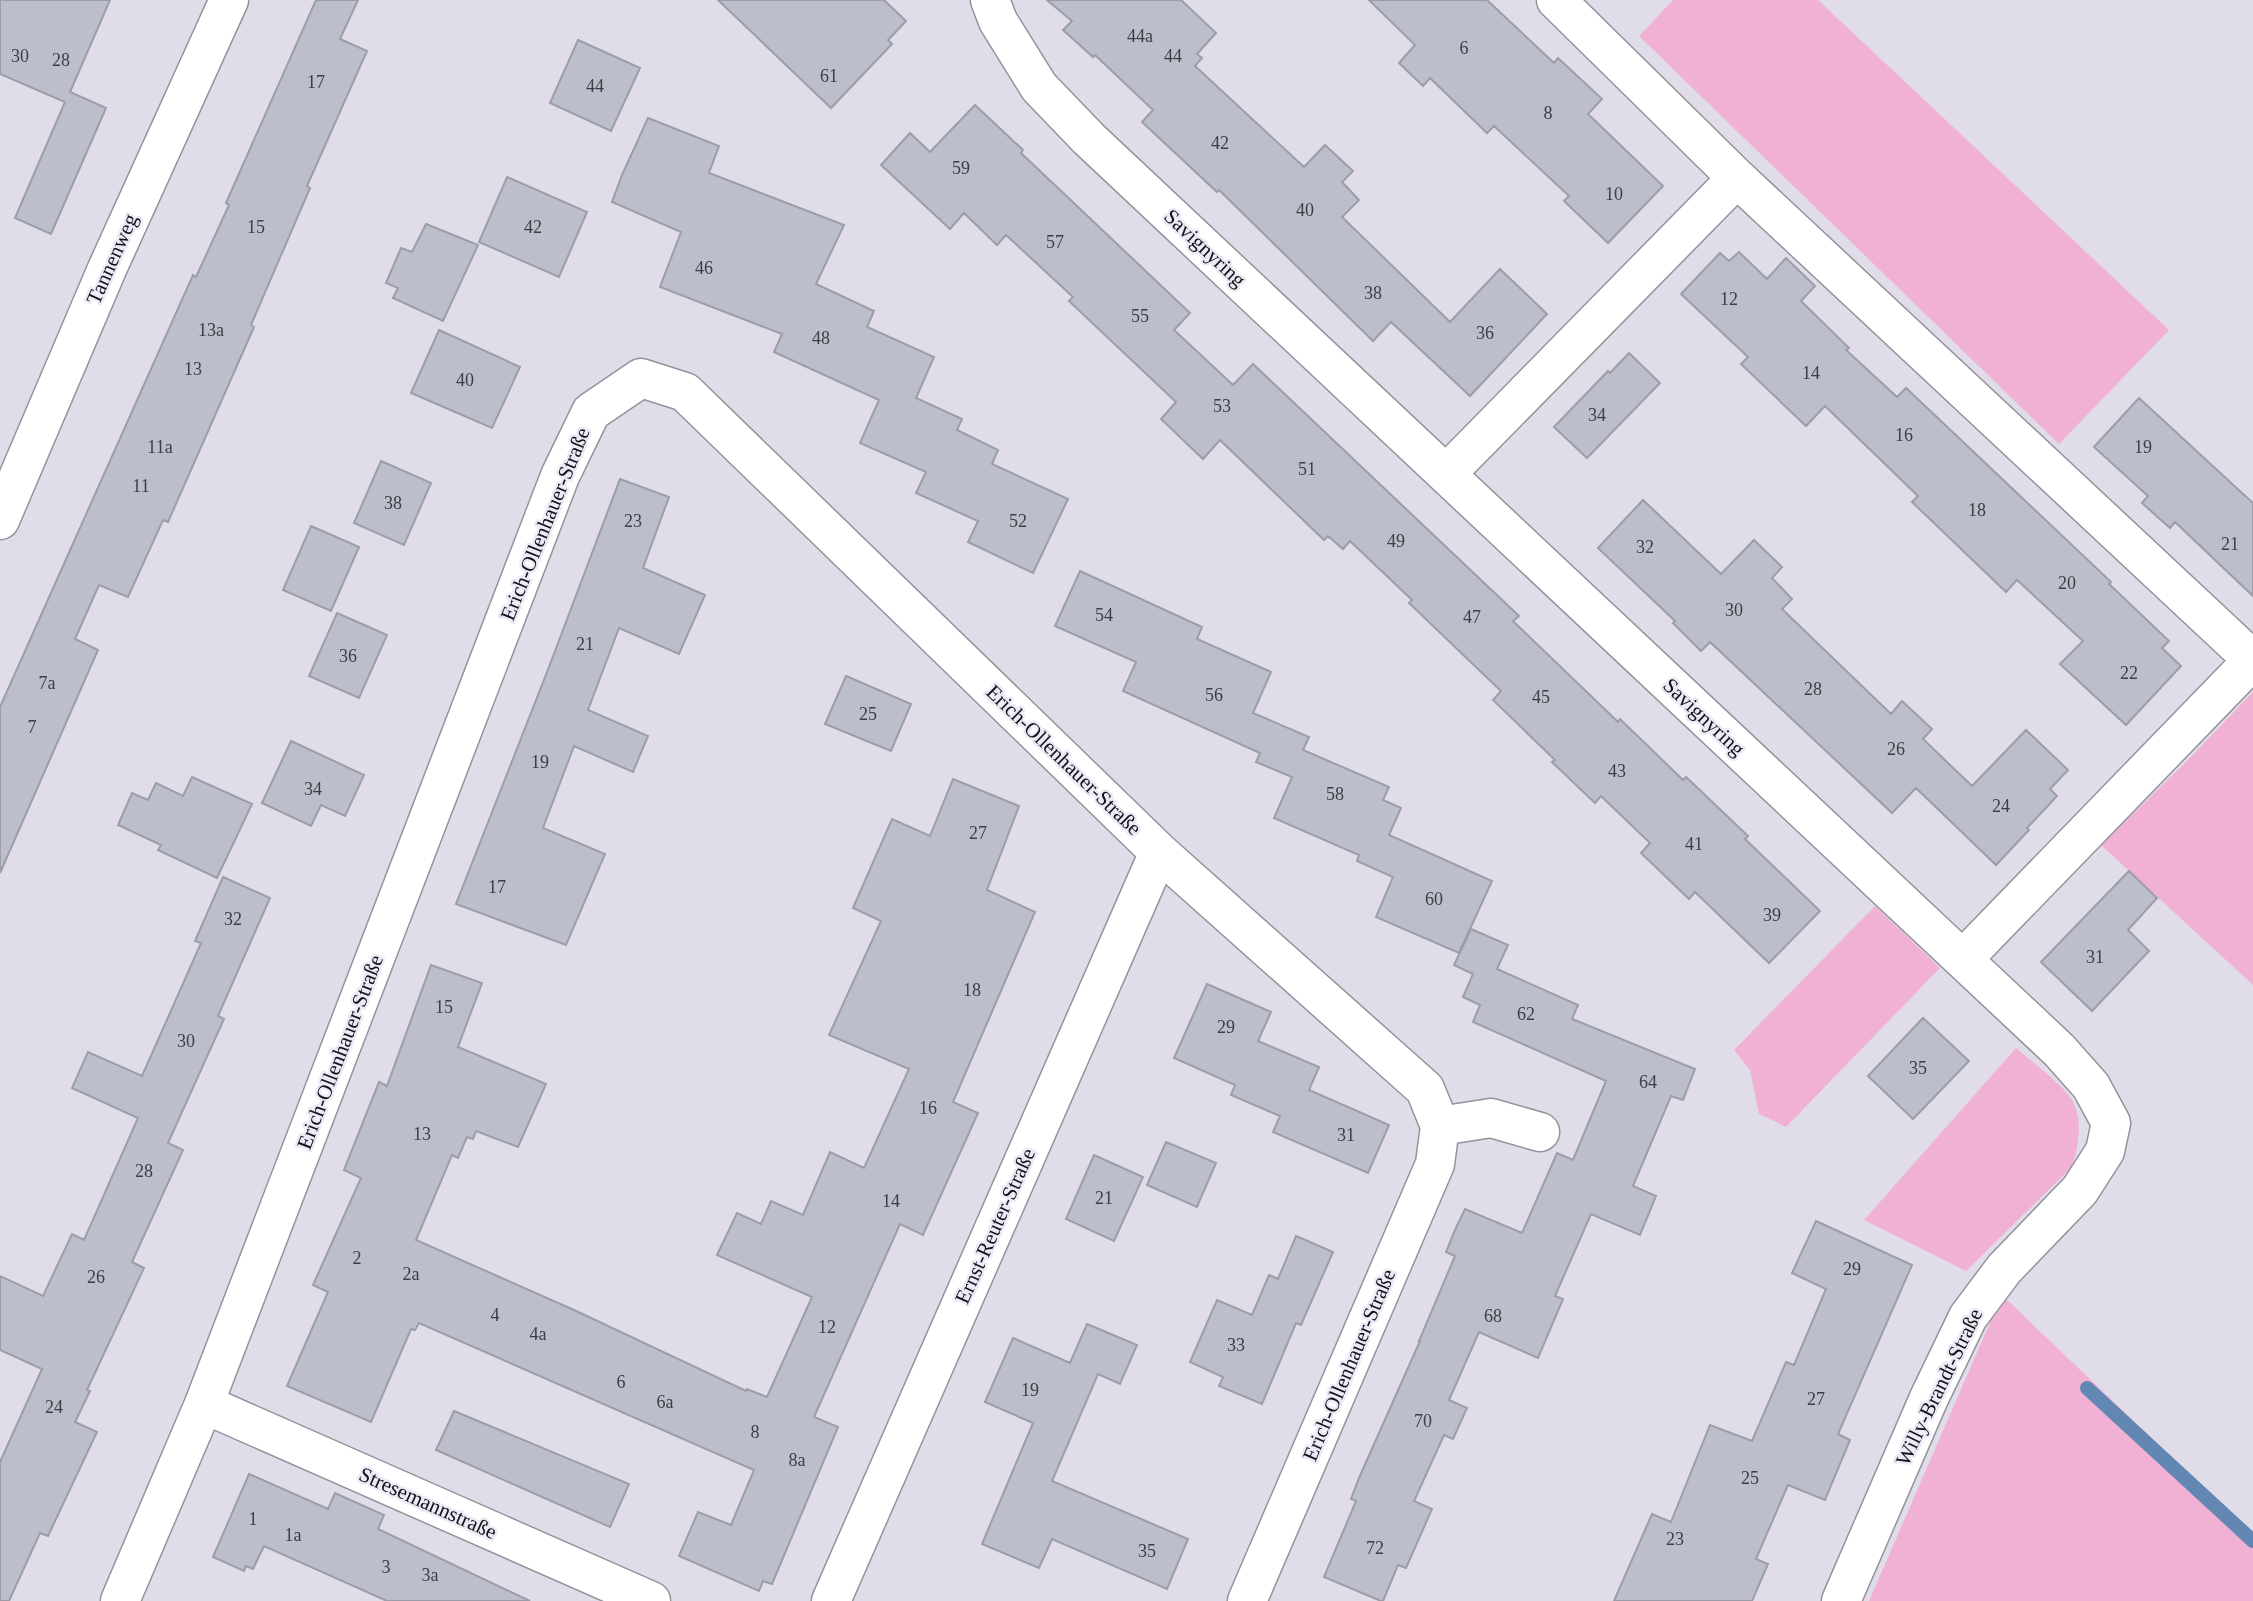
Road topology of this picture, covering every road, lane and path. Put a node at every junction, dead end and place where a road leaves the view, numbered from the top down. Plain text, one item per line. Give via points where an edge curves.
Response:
1 (229, 0) edge
2 (990, 0) edge
3 (1556, 0) edge
4 (1737, 178) junction
5 (1446, 474) junction
6 (0, 520) edge
7 (2253, 660) edge
8 (1159, 852) junction
9 (1963, 959) junction
10 (2112, 1123) joint
11 (1440, 1126) junction
12 (1540, 1132) dead end
13 (205, 1404) junction
14 (120, 1601) edge
15 (651, 1601) edge
16 (831, 1601) edge
17 (1247, 1601) edge
18 (1841, 1601) edge

1 - 6 street, Tannenweg
2 - 5 street, Savignyring via 1039,87 1081,131
3 - 4 street
4 - 5 street
4 - 7 street
5 - 9 street, Savignyring
7 - 9 street
8 - 11 street, Erich-Ollenhauer-Straße via 1425,1089
8 - 13 street, Erich-Ollenhauer-Straße via 685,392 641,378 591,412 560,476
8 - 16 street, Ernst-Reuter-Straße
9 - 10 street, Savignyring via 2059,1050 2091,1086
10 - 18 street, Willy-Brandt-Straße via 2105,1151 2080,1190 2004,1269 1968,1317
11 - 12 street via 1491,1118
11 - 17 street, Erich-Ollenhauer-Straße via 1435,1164
13 - 14 street, Erich-Ollenhauer-Straße
13 - 15 street, Stresemannstraße

